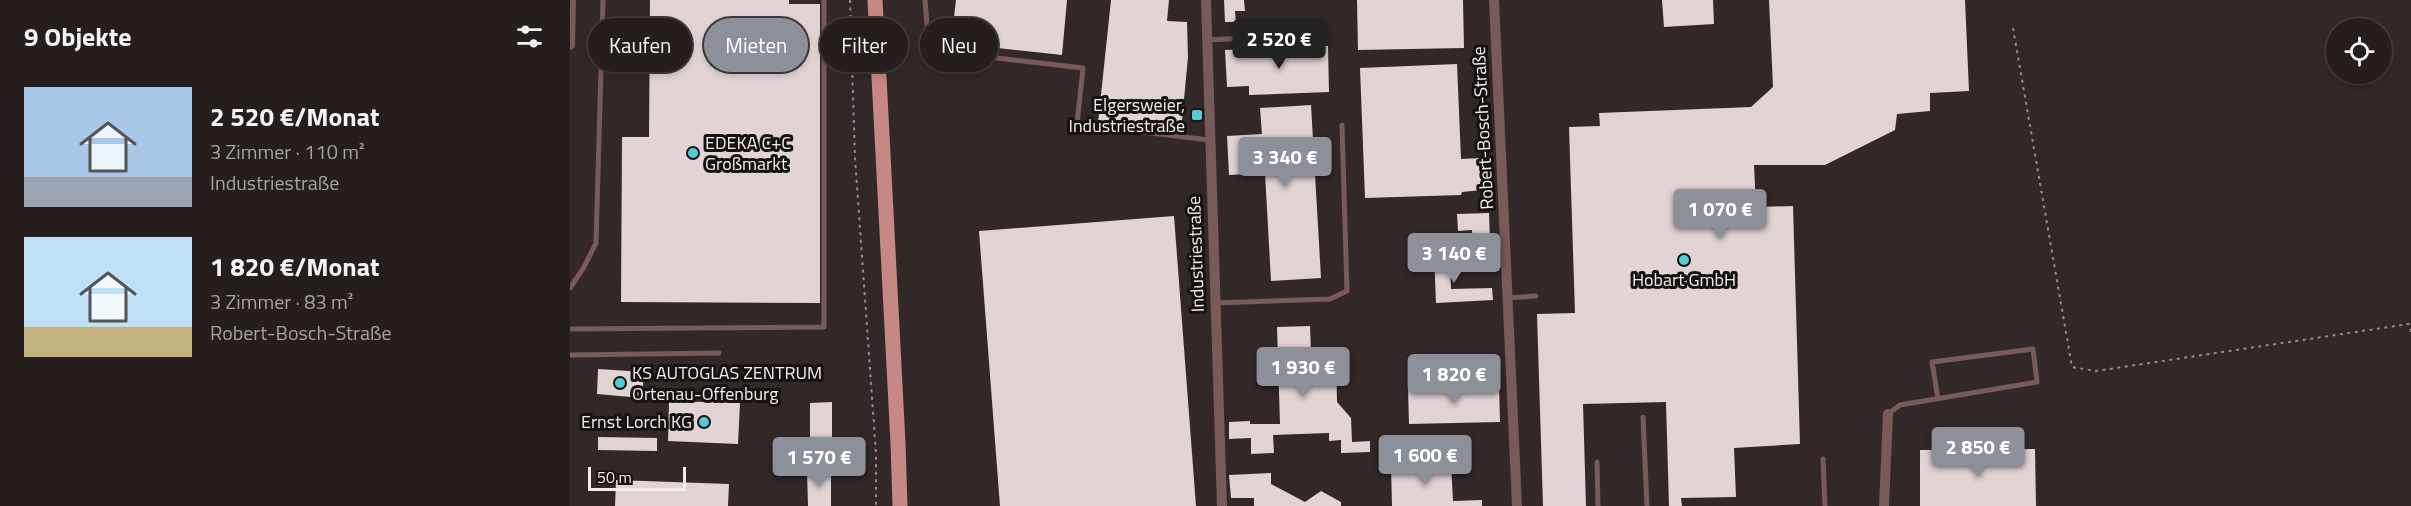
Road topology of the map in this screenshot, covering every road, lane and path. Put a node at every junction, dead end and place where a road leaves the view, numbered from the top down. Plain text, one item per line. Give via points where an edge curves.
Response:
1 (570, 0) edge
2 (603, 0) edge
3 (824, 0) edge
4 (850, 0) edge
5 (875, 0) edge
6 (925, 0) edge
7 (1206, 0) edge
8 (1494, 0) edge
9 (2013, 27) dead end
10 (1284, 36) dead end
11 (1206, 40) junction
12 (570, 45) edge
13 (1342, 125) dead end
14 (1209, 140) junction
15 (570, 288) edge
16 (1536, 296) dead end
17 (1507, 298) junction
18 (1215, 303) junction
19 (2410, 324) edge
20 (570, 329) edge
21 (2411, 332) edge
22 (719, 353) dead end
23 (570, 355) edge
24 (1938, 399) junction
25 (1888, 414) joint
26 (1643, 417) dead end
27 (1823, 459) dead end
28 (1597, 462) dead end
29 (876, 506) edge
30 (900, 506) edge
31 (1222, 506) edge
32 (1517, 506) edge
33 (1598, 506) edge
34 (1647, 506) edge
35 (1825, 506) edge
36 (1884, 506) edge

1 - 12 street
2 - 15 lane via 596,243
3 - 20 lane via 824,327
4 - 29 path via 855,158 876,454
5 - 30 main road
6 - 14 lane via 928,50 1083,68 1077,124
7 - 11 street, Industriestraße
8 - 17 street, Robert-Bosch-Straße
9 - 19 path via 2072,367 2096,371
10 - 11 lane
11 - 14 street, Industriestraße
13 - 18 lane via 1347,291 1330,299
14 - 18 street, Industriestraße
16 - 17 lane
17 - 32 street, Robert-Bosch-Straße
18 - 31 street, Industriestraße
19 - 21 path
22 - 23 lane
24 - 24 lane via 2037,382 2033,349 1932,363
24 - 25 lane via 1900,405
25 - 36 street
26 - 34 lane
27 - 35 lane
28 - 33 lane

